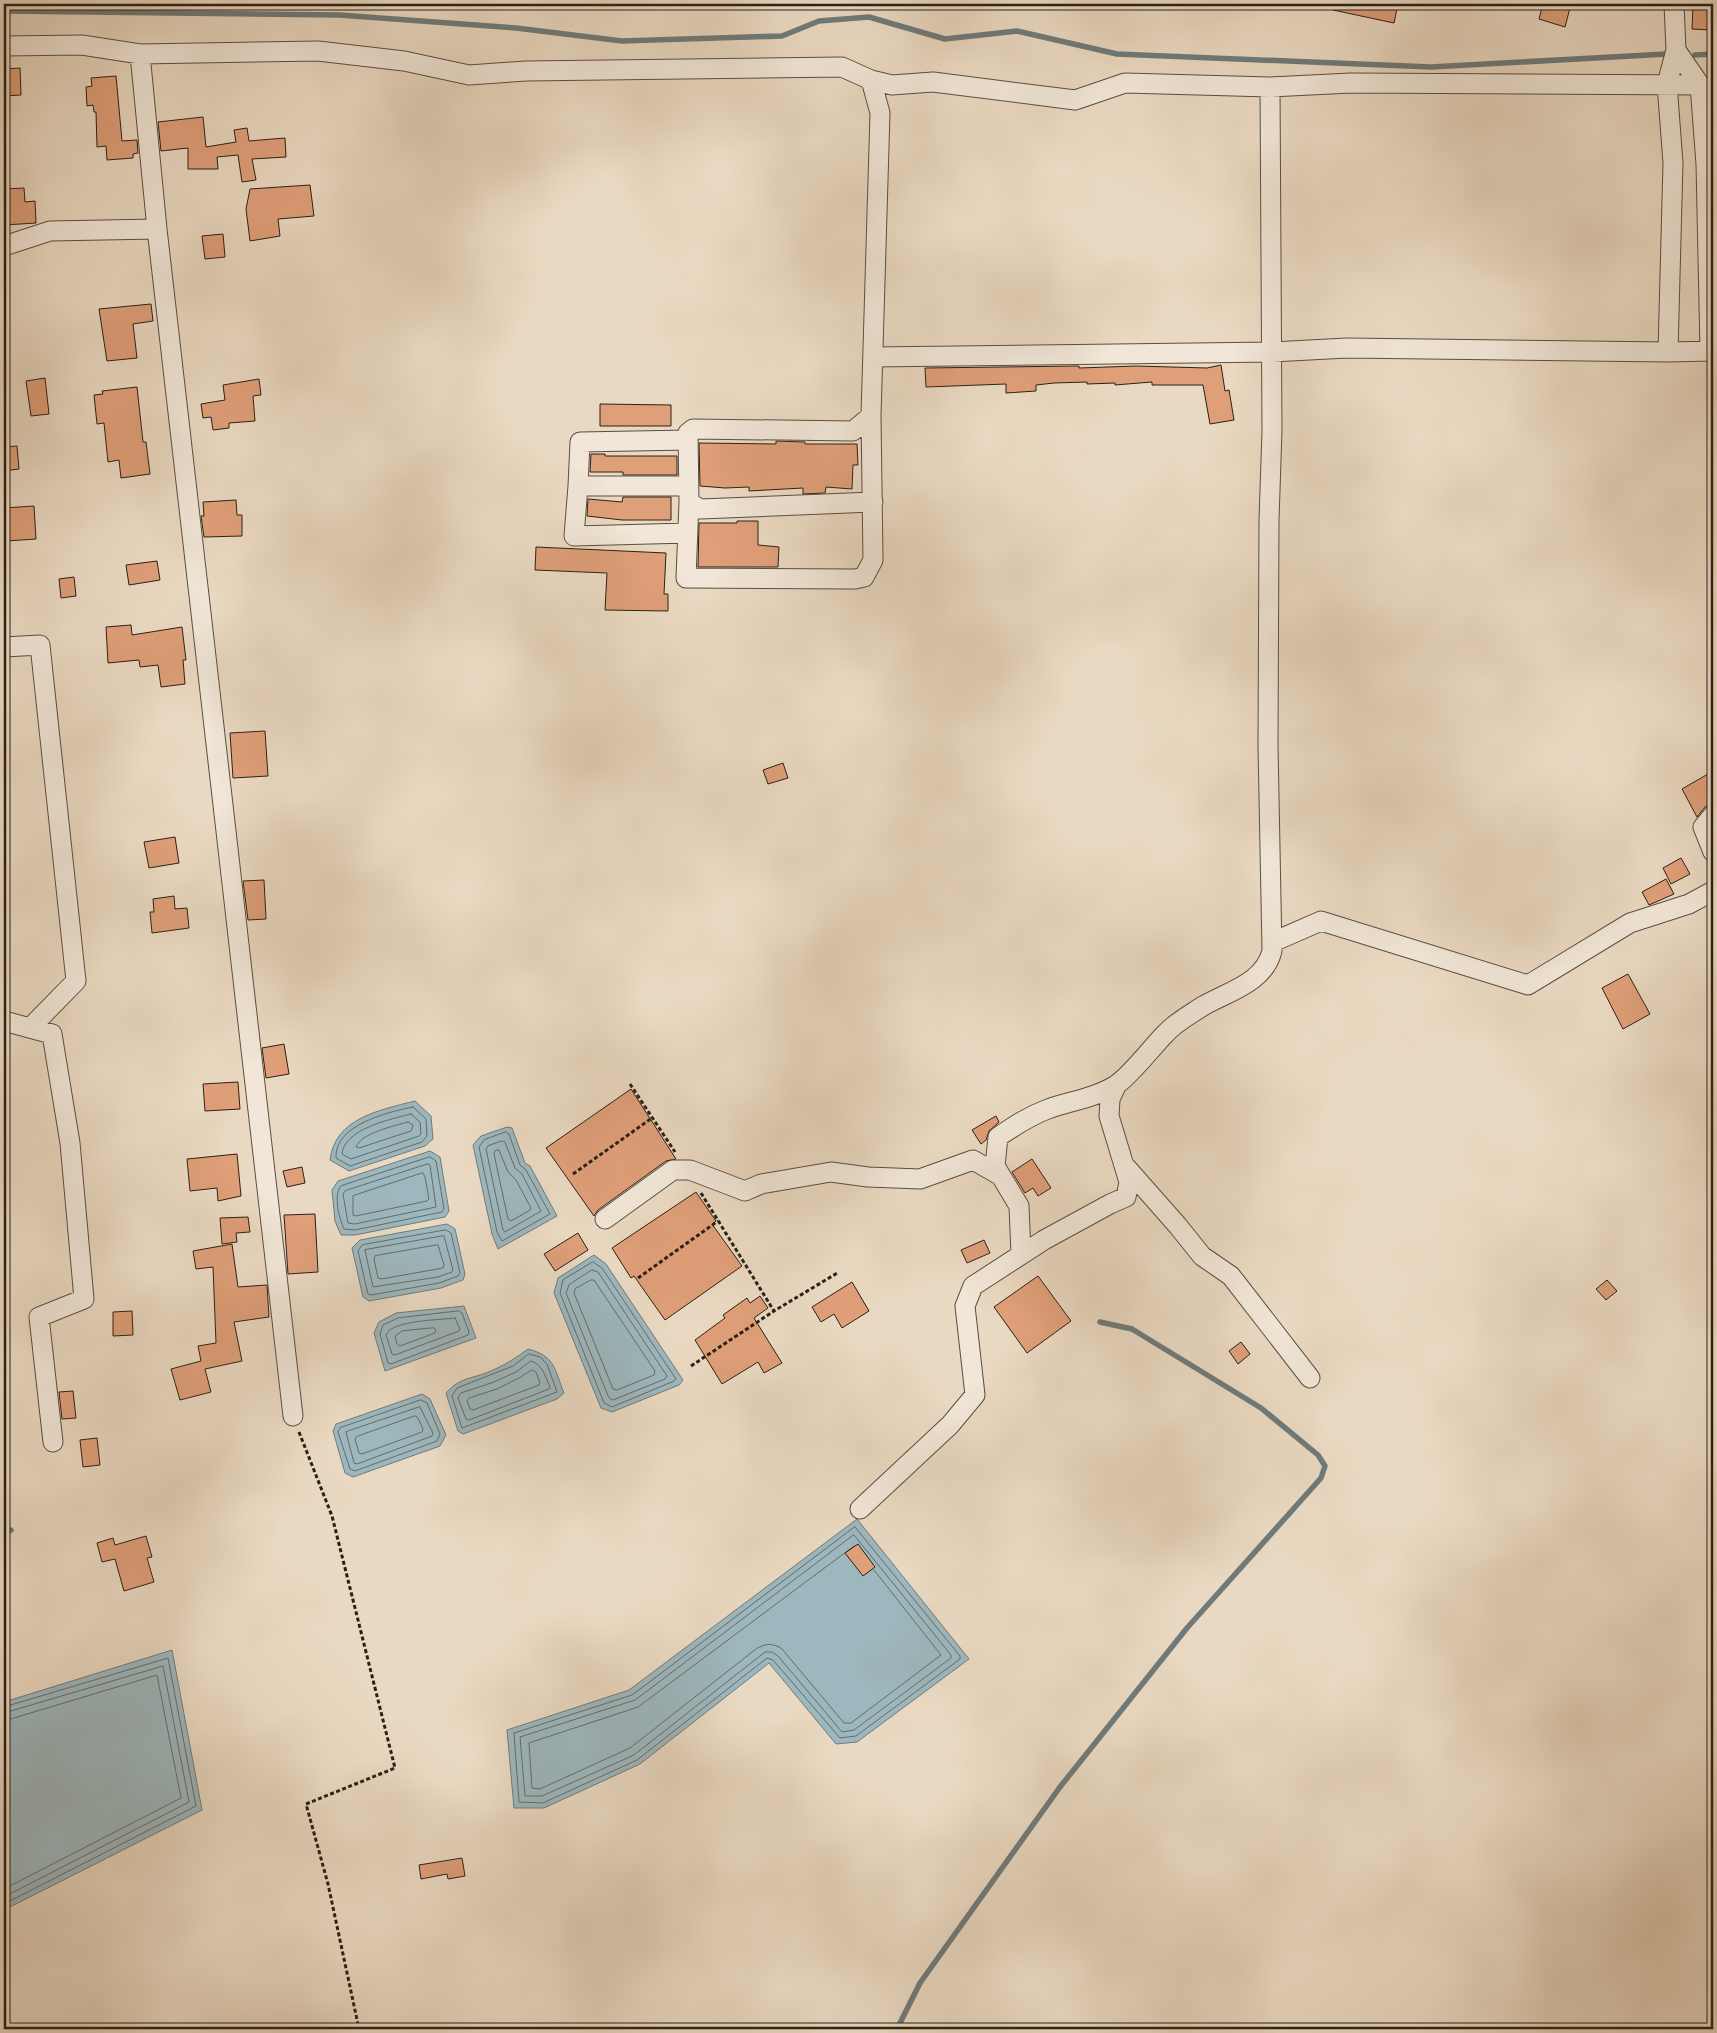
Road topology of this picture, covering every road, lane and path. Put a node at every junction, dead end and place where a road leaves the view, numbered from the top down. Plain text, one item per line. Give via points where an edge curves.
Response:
1 (1674, 4) edge
2 (4, 46) edge
3 (1676, 50) junction
4 (140, 54) junction
5 (871, 80) junction
6 (1667, 84) junction
7 (1700, 85) junction
8 (1270, 87) junction
9 (1673, 163) junction
10 (1710, 164) edge
11 (157, 228) junction
12 (4, 246) edge
13 (1712, 351) edge
14 (1272, 352) junction
15 (1668, 352) junction
16 (873, 356) junction
17 (871, 416) junction
18 (688, 440) junction
19 (578, 486) junction
20 (688, 494) junction
21 (874, 502) junction
22 (688, 532) junction
23 (4, 646) edge
24 (1713, 815) edge
25 (1713, 852) edge
26 (1713, 891) edge
27 (1273, 942) junction
28 (4, 1021) edge
29 (30, 1028) junction
30 (630, 1084) dead end
31 (1117, 1084) junction
32 (652, 1118) junction
33 (1123, 1164) junction
34 (686, 1170) junction
35 (573, 1174) dead end
36 (1001, 1176) junction
37 (605, 1219) dead end
38 (718, 1221) junction
39 (1021, 1254) junction
40 (839, 1272) dead end
41 (638, 1278) dead end
42 (774, 1311) junction
43 (691, 1366) dead end
44 (1310, 1378) dead end
45 (293, 1416) joint
46 (53, 1442) dead end
47 (860, 1509) dead end
48 (359, 2029) edge

1 - 3 street
2 - 4 street via 82,45
3 - 6 street
3 - 7 street
4 - 5 street via 318,51 404,61 469,74 842,67
4 - 11 street
5 - 8 street via 892,84 933,82 1075,100 1125,83
5 - 16 street via 880,113
6 - 7 street
6 - 8 street via 1351,83
6 - 9 street
7 - 10 street
8 - 14 street
9 - 10 street
9 - 15 street
10 - 13 street
11 - 12 street via 50,231
11 - 45 street
13 - 15 street
14 - 15 street via 1347,348
14 - 16 street
14 - 27 street via 1268,745
16 - 17 street
17 - 18 street via 853,431 693,429 688,433
17 - 21 street
18 - 19 street via 580,442
18 - 20 street
19 - 20 street
19 - 22 street via 574,536
20 - 21 street via 700,509
20 - 22 street
21 - 22 street via 874,560 864,577 854,579 686,578
23 - 29 street via 40,645 76,981
24 - 25 street via 1703,827
26 - 27 street via 1689,904 1630,923 1528,985 1321,921
27 - 31 street via 1271,958 1262,972 1251,982 1203,1006 1168,1030
28 - 29 street
29 - 46 street via 52,1034 70,1143 84,1299 39,1317
30 - 32 path
31 - 33 street via 1110,1098 1108,1116
31 - 36 street via 1021,1120 998,1137 995,1166
32 - 34 path
32 - 35 path
33 - 39 street via 1129,1182 1126,1197
33 - 44 street via 1202,1256 1230,1276
34 - 36 street via 745,1192 761,1184 831,1172 920,1179 973,1160
34 - 37 street via 673,1170
34 - 38 path
36 - 39 street via 1019,1206
38 - 41 path
38 - 42 path
39 - 47 street via 973,1286 966,1306 975,1396 950,1425
40 - 42 path
42 - 43 path
45 - 48 path via 332,1516 395,1768 306,1804 328,1884

